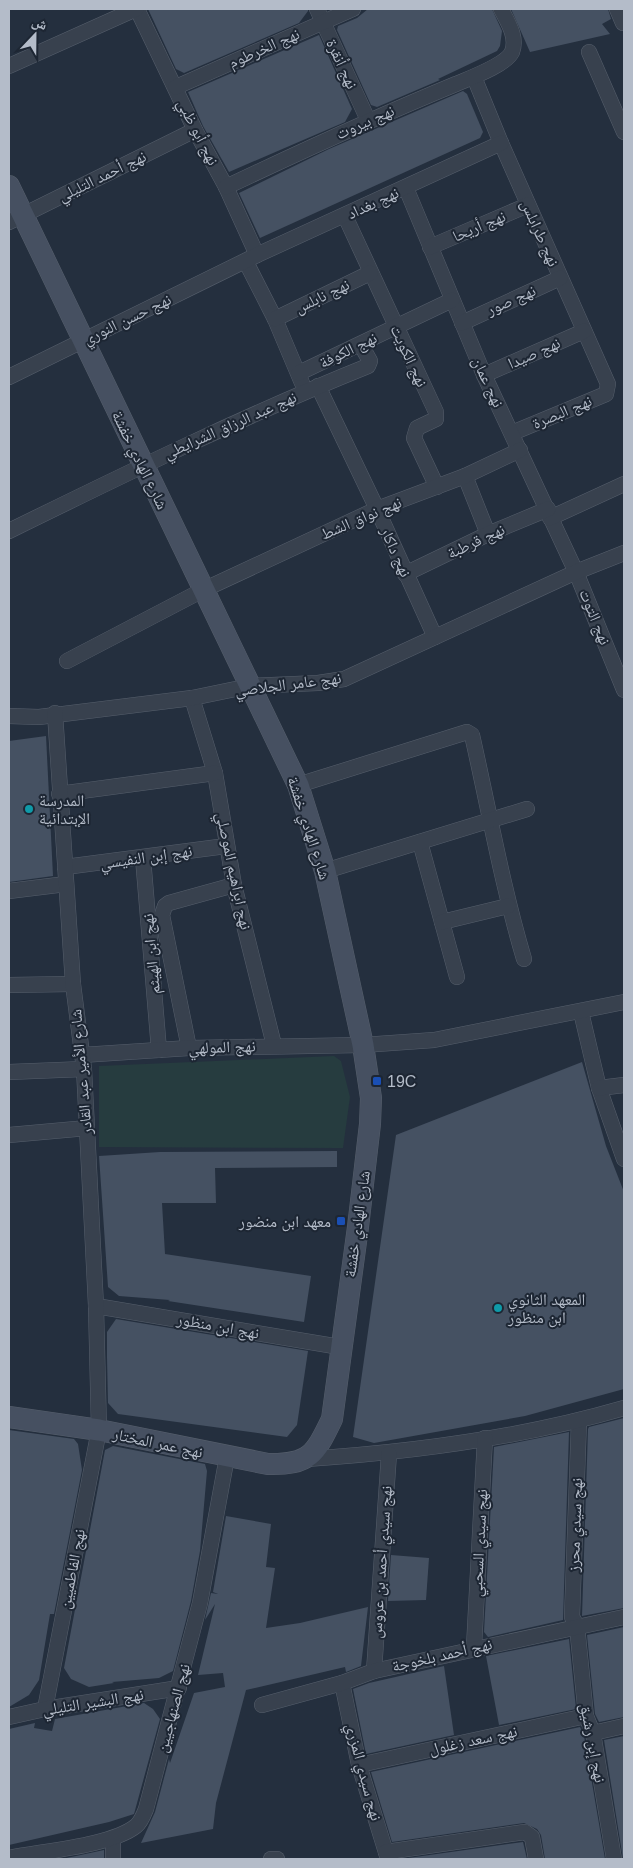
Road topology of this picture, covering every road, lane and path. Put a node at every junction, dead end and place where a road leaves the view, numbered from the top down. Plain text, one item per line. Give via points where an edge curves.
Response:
1 (137, 9) edge
2 (353, 9) edge
3 (500, 9) edge
4 (617, 9) edge
5 (320, 16) edge
6 (623, 23) dead end
7 (589, 52) dead end
8 (9, 66) edge
9 (474, 77) junction
10 (176, 87) junction
11 (368, 120) junction
12 (195, 130) junction
13 (624, 132) edge
14 (501, 143) junction
15 (9, 186) edge
16 (226, 187) junction
17 (406, 188) junction
18 (528, 205) junction
19 (345, 216) junction
20 (16, 219) edge
21 (430, 247) junction
22 (251, 259) junction
23 (370, 273) junction
24 (560, 278) junction
25 (452, 300) junction
26 (275, 319) junction
27 (462, 323) junction
28 (395, 327) junction
29 (584, 331) junction
30 (83, 341) junction
31 (361, 345) junction
32 (298, 373) junction
33 (484, 375) junction
34 (9, 377) edge
35 (608, 388) joint
36 (312, 389) junction
37 (512, 433) junction
38 (520, 450) junction
39 (142, 465) junction
40 (464, 476) junction
41 (624, 484) edge
42 (437, 487) junction
43 (377, 508) junction
44 (549, 514) junction
45 (9, 531) edge
46 (488, 534) junction
47 (624, 553) edge
48 (576, 572) junction
49 (406, 574) junction
50 (203, 590) junction
51 (435, 637) junction
52 (67, 661) dead end
53 (250, 686) junction
54 (624, 690) edge
55 (192, 698) junction
56 (55, 714) junction
57 (9, 716) edge
58 (215, 773) junction
59 (298, 785) junction
60 (59, 794) junction
61 (527, 809) dead end
62 (492, 820) junction
63 (420, 842) junction
64 (226, 846) junction
65 (143, 858) junction
66 (65, 867) junction
67 (324, 871) junction
68 (66, 884) junction
69 (234, 885) junction
70 (9, 891) edge
71 (508, 906) junction
72 (442, 922) junction
73 (524, 959) dead end
74 (457, 977) dead end
75 (73, 984) junction
76 (9, 985) edge
77 (624, 1002) edge
78 (581, 1012) junction
79 (274, 1045) junction
80 (363, 1045) junction
81 (189, 1048) junction
82 (159, 1050) junction
83 (83, 1062) junction
84 (9, 1072) edge
85 (624, 1085) edge
86 (600, 1088) junction
87 (87, 1128) junction
88 (9, 1135) edge
89 (624, 1159) edge
90 (96, 1306) junction
91 (340, 1347) junction
92 (624, 1408) edge
93 (9, 1417) edge
94 (579, 1421) junction
95 (99, 1430) junction
96 (485, 1438) junction
97 (389, 1454) junction
98 (228, 1457) junction
99 (307, 1459) junction
100 (624, 1617) edge
101 (577, 1626) junction
102 (474, 1647) junction
103 (374, 1671) junction
104 (342, 1683) junction
105 (179, 1688) junction
106 (262, 1705) dead end
107 (45, 1709) junction
108 (586, 1716) junction
109 (9, 1717) edge
110 (624, 1726) edge
111 (593, 1733) junction
112 (359, 1765) junction
113 (113, 1838) junction
114 (387, 1856) edge
115 (13, 1858) edge
116 (113, 1859) edge
117 (272, 1859) edge
118 (277, 1859) edge
119 (536, 1859) edge
120 (614, 1859) edge

1 - 8 street
1 - 10 street, نهج أبو ظبي
2 - 5 street, نهج الخرطوم
3 - 9 street, نهج بيروت via 513,39 512,52 505,60
4 - 6 street
5 - 10 street, نهج الخرطوم
5 - 11 street, نهج أنقرة
7 - 13 street
9 - 11 street, نهج بيروت
9 - 14 street, نهج طرابلس
10 - 12 street, نهج أبو ظبي
11 - 16 street, نهج بيروت
12 - 16 street, نهج أبو ظبي
12 - 20 street, نهج أحمد التليلي
14 - 17 street, نهج بغداد
14 - 18 street, نهج طرابلس
15 - 20 street, شارع الهادي خفشة
16 - 22 street, نهج أبو ظبي
17 - 19 street, نهج بغداد
17 - 21 street, نهج عمان
18 - 21 street, نهج أريحا
18 - 24 street, نهج طرابلس
19 - 22 street, نهج بغداد
19 - 23 street, نهج الكويت
20 - 30 street, شارع الهادي خفشة
21 - 25 street, نهج عمان
22 - 26 street, نهج أبو ظبي
22 - 30 street, نهج حسن النوري
23 - 26 street, نهج نابلس
23 - 28 street, نهج الكويت
24 - 27 street, نهج صور
24 - 29 street, نهج طرابلس
25 - 27 street, نهج عمان
25 - 28 street, نهج الكوفة
26 - 32 street, نهج أبو ظبي
27 - 33 street, نهج عمان
28 - 31 street, نهج الكوفة
28 - 42 street, نهج الكويت via 436,412 436,419 417,428 414,438
29 - 33 street, نهج صيدا
29 - 35 street, نهج طرابلس
30 - 34 street, نهج حسن النوري
30 - 39 street, شارع الهادي خفشة
31 - 32 street, نهج الكوفة
31 - 36 street, نهج عبد الرزاق الشرايطي via 370,361 368,366
32 - 36 street, نهج أبو ظبي
33 - 37 street, نهج عمان
35 - 37 street, نهج البصرة via 606,394
36 - 39 street, نهج عبد الرزاق الشرايطي
36 - 43 street, نهج داكار
37 - 38 street, نهج عمان
38 - 40 street, نهج نواق الشط
38 - 44 street, نهج عمان
39 - 45 street, نهج عبد الرزاق الشرايطي
39 - 50 street, شارع الهادي خفشة
40 - 42 street, نهج نواق الشط
40 - 46 street
41 - 44 street, نهج قرطبة
42 - 43 street, نهج نواق الشط
43 - 49 street, نهج داكار
43 - 50 street, نهج نواق الشط
44 - 46 street, نهج قرطبة
44 - 48 street, نهج عمان
46 - 49 street, نهج قرطبة
47 - 48 street, نهج عامر الجلاصي
48 - 51 street, نهج عامر الجلاصي
48 - 54 street, نهج التوت
49 - 51 street, نهج داكار
50 - 52 street, نهج نواق الشط
50 - 53 street, شارع الهادي خفشة
51 - 53 street, نهج عامر الجلاصي via 344,679
53 - 55 street, نهج عامر الجلاصي
53 - 59 street, شارع الهادي خفشة
55 - 56 street, نهج عامر الجلاصي
55 - 58 street, نهج ابراهيم الموصلي
56 - 57 street, نهج عامر الجلاصي
56 - 60 street, شارع الأمير عبد القادر
58 - 60 street
58 - 64 street, نهج ابراهيم الموصلي
59 - 62 street via 467,732 472,735
59 - 67 street, شارع الهادي خفشة
60 - 66 street, شارع الأمير عبد القادر
61 - 62 street
62 - 63 street
62 - 71 street
63 - 67 street
63 - 72 street
64 - 65 street, نهج إبن النفيسي
64 - 69 street, نهج ابراهيم الموصلي
65 - 66 street, نهج إبن النفيسي
65 - 82 street, نهج ابن الهيثم
66 - 68 street, شارع الأمير عبد القادر
67 - 80 street, شارع الهادي خفشة
68 - 70 street
68 - 75 street, شارع الأمير عبد القادر
69 - 79 street, نهج ابراهيم الموصلي
69 - 81 street via 169,903 162,915
71 - 72 street
71 - 73 street
72 - 74 street
75 - 76 street
75 - 83 street, شارع الأمير عبد القادر
77 - 78 street, نهج المولهي
78 - 80 street, نهج المولهي via 434,1040
78 - 86 street
79 - 80 street, نهج المولهي
79 - 81 street, نهج المولهي
80 - 91 street, شارع الهادي خفشة via 371,1098 370,1124
81 - 82 street, نهج المولهي
82 - 83 street, نهج المولهي
83 - 84 street, نهج المولهي
83 - 87 street, شارع الأمير عبد القادر
85 - 86 street
86 - 89 street
87 - 88 street
87 - 90 street, شارع الأمير عبد القادر
90 - 91 street, نهج ابن منظور
90 - 95 street, شارع الأمير عبد القادر
91 - 99 street, شارع الهادي خفشة via 332,1418
92 - 94 street
93 - 95 street, نهج عمر المختار
94 - 96 street
94 - 101 street, نهج سيدي محرز via 572,1617
95 - 98 street, نهج عمر المختار
95 - 107 street, نهج الفاطميين
96 - 97 street
96 - 102 street, نهج سيدي السحبي
97 - 99 street
97 - 103 street, نهج سيدي أحمد بن عروس
98 - 99 street, نهج عمر المختار via 286,1465
98 - 105 street, نهج الصنهاجيين via 200,1603
100 - 101 street, نهج أحمد بلخوجة
101 - 102 street, نهج أحمد بلخوجة
101 - 108 street, نهج إبن رشيق
102 - 103 street, نهج أحمد بلخوجة
103 - 104 street, نهج أحمد بلخوجة
104 - 106 street, نهج أحمد بلخوجة
104 - 112 street, نهج سيدي المزري
105 - 107 street, نهج البشير التليلي
105 - 113 street, نهج الصنهاجيين via 146,1809 137,1825
107 - 109 street, نهج البشير التليلي
108 - 111 street, نهج إبن رشيق
108 - 112 street, نهج سعد زغلول
110 - 111 street
111 - 120 street, نهج إبن رشيق
112 - 114 street, نهج سيدي المزري
113 - 115 street, نهج الصنهاجيين
113 - 116 street
114 - 119 street via 525,1832 532,1837
117 - 118 street

